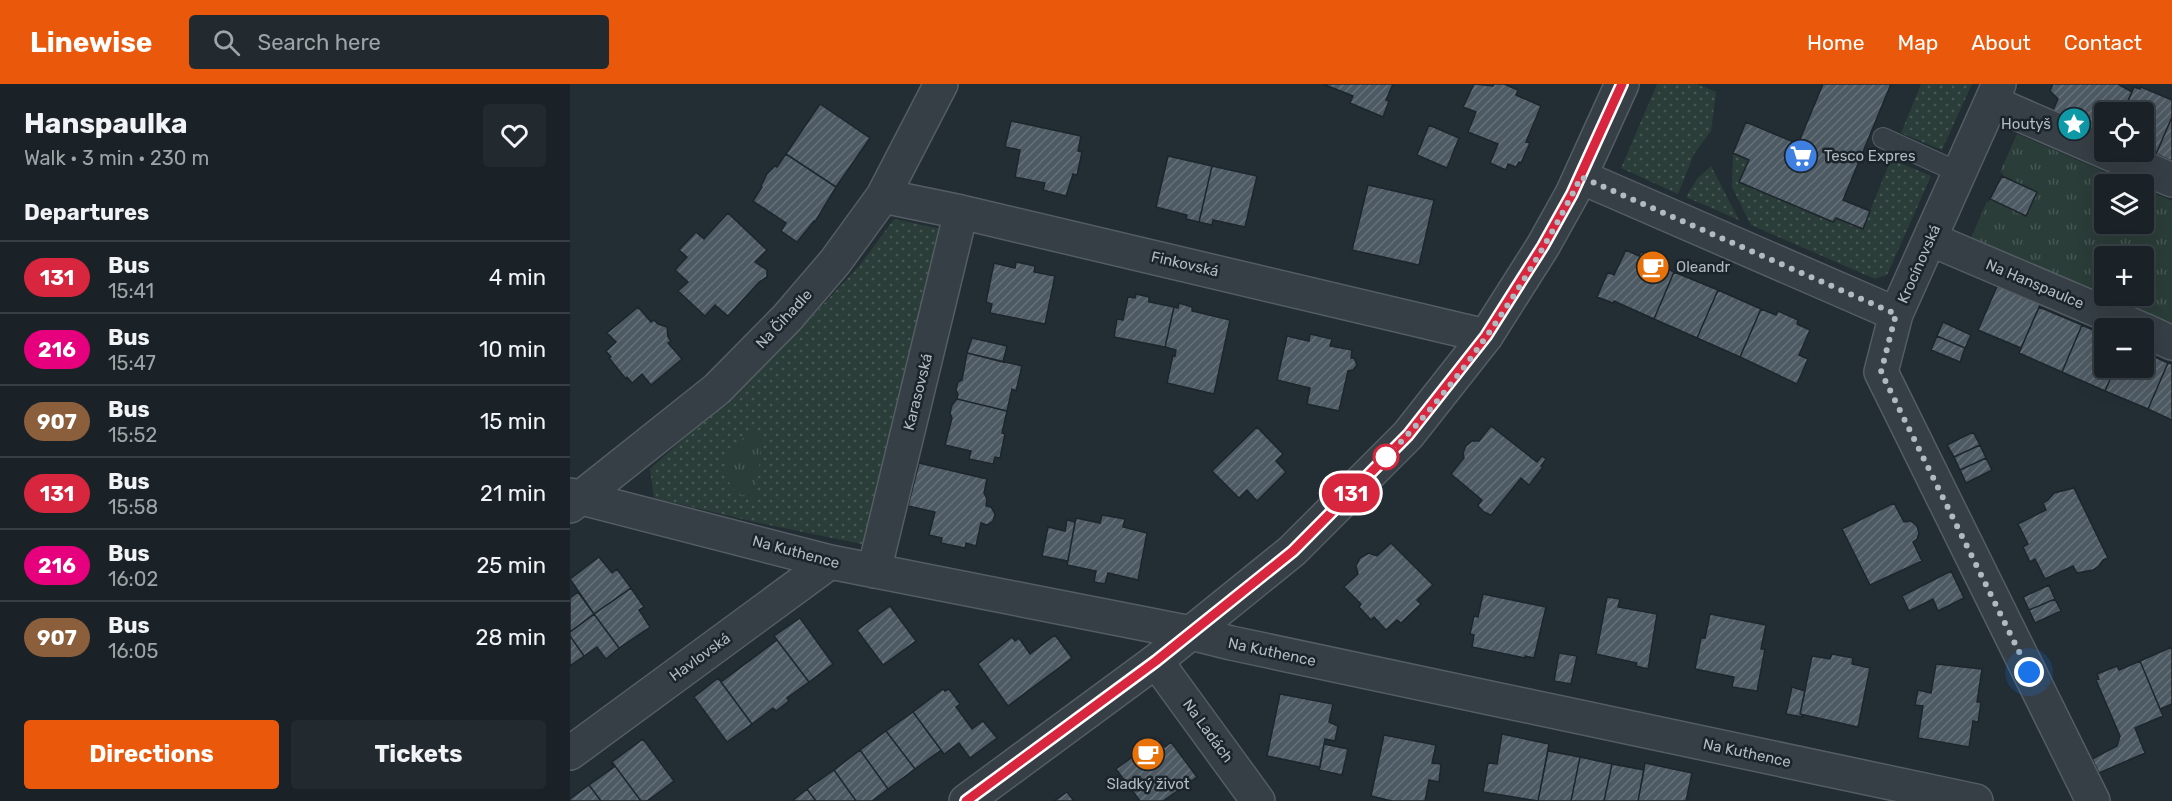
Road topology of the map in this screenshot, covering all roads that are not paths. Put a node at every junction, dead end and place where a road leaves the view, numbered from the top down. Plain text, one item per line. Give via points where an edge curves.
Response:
1 (941, 84) edge
2 (1622, 84) edge
3 (1995, 93) edge
4 (1882, 138) dead end
5 (2094, 145) edge
6 (2130, 162) edge
7 (1960, 173) junction
8 (1581, 177) junction
9 (2172, 180) edge
10 (883, 196) junction
11 (961, 212) junction
12 (1930, 239) junction
13 (1896, 314) junction
14 (2116, 318) edge
15 (2154, 335) edge
16 (1486, 336) junction
17 (2172, 343) edge
18 (573, 500) edge
19 (830, 562) junction
20 (874, 571) junction
21 (1191, 633) junction
22 (1156, 661) junction
23 (570, 753) edge
24 (966, 801) edge
25 (1258, 801) edge
26 (1976, 801) edge
27 (2092, 801) edge

1 - 10 street, Na Čihadle
2 - 8 street
3 - 5 street
3 - 7 street, Krocínovská
4 - 7 lane
6 - 9 street
7 - 12 street, Krocínovská
8 - 13 street
8 - 16 street
10 - 11 street, Finkovská
10 - 18 street, Na Čihadle via 836,262 717,389
11 - 16 street, Finkovská
11 - 20 street, Karasovská
12 - 13 street, Krocínovská
12 - 14 street, Na Hanspaulce
13 - 27 street, Krocínovská via 1881,372
15 - 17 street
16 - 21 street via 1408,435 1342,502 1293,551
18 - 19 street, Na Kuthence
19 - 20 street, Na Kuthence
19 - 23 street, Havlovská
20 - 21 street, Na Kuthence
21 - 22 street
21 - 26 street, Na Kuthence
22 - 24 street
22 - 25 street, Na Ladách

